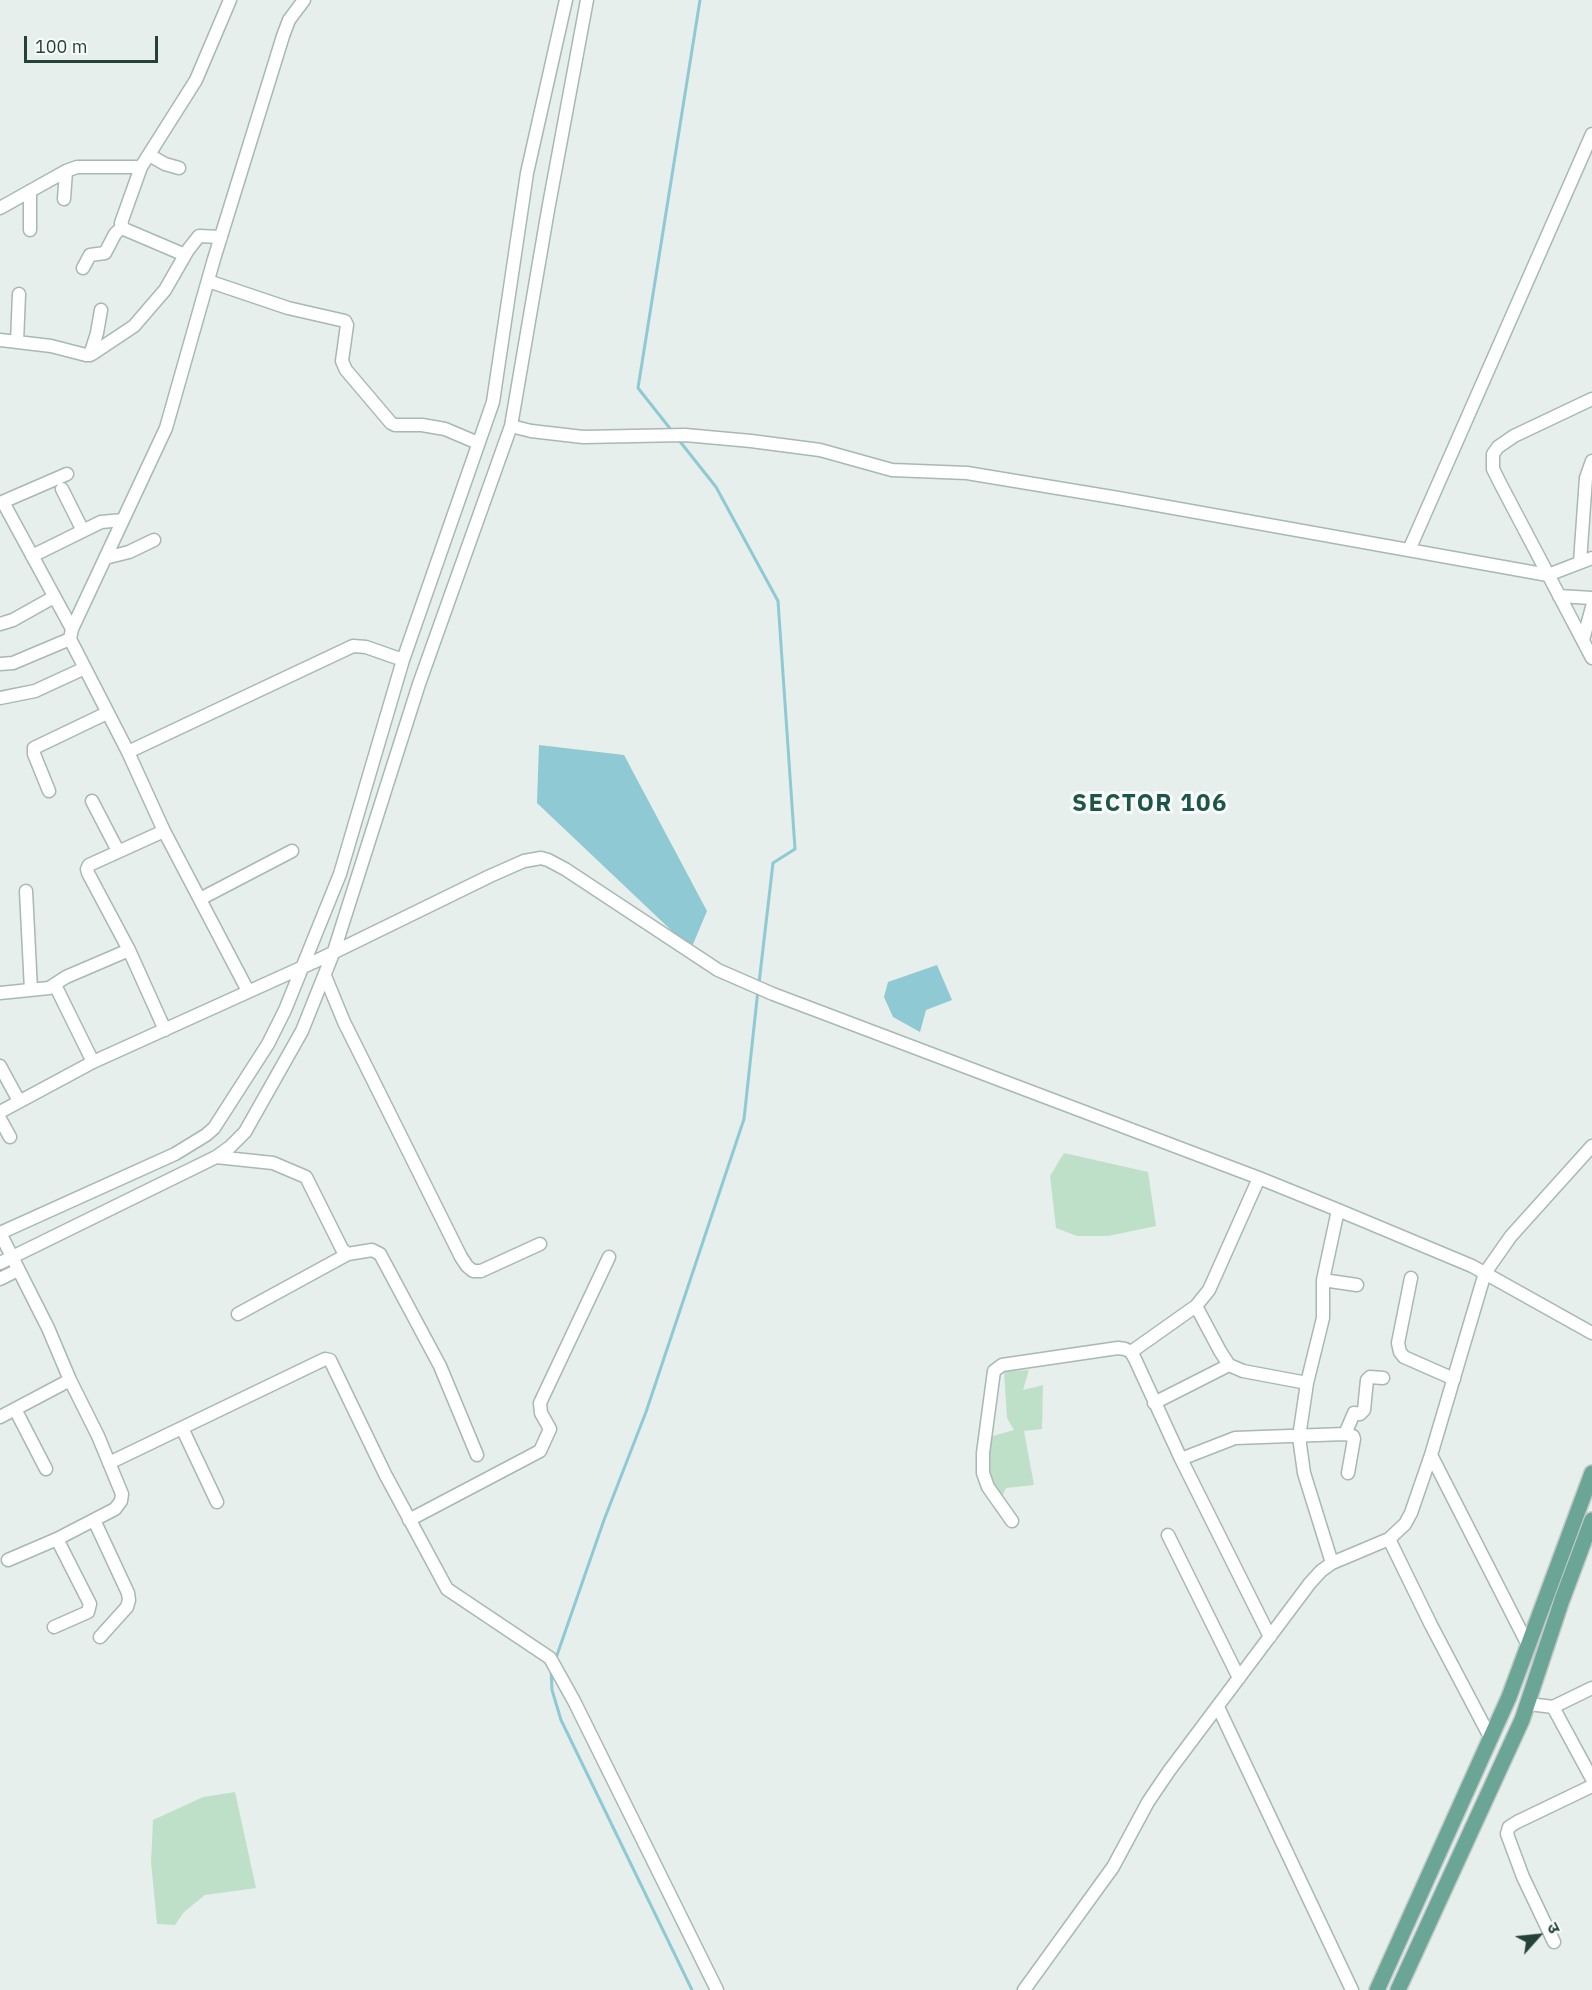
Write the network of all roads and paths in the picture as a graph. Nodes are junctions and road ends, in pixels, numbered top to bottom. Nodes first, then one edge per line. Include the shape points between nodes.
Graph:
1 (230, 0) edge
2 (304, 0) edge
3 (566, 0) edge
4 (587, 0) edge
5 (1592, 134) edge
6 (149, 155) junction
7 (141, 167) junction
8 (179, 168) dead end
9 (66, 171) junction
10 (30, 191) junction
11 (64, 200) dead end
12 (0, 208) edge
13 (122, 227) junction
14 (30, 230) dead end
15 (221, 237) junction
16 (185, 255) junction
17 (83, 268) dead end
18 (208, 281) junction
19 (19, 294) dead end
20 (101, 310) dead end
21 (0, 340) edge
22 (17, 342) junction
23 (90, 355) junction
24 (1592, 399) edge
25 (511, 426) junction
26 (478, 443) junction
27 (1592, 461) edge
28 (67, 474) dead end
29 (62, 489) dead end
30 (1, 503) edge
31 (123, 520) junction
32 (83, 531) junction
33 (154, 540) dead end
34 (1409, 550) junction
35 (32, 556) junction
36 (105, 558) junction
37 (1586, 560) edge
38 (1548, 575) junction
39 (1559, 596) junction
40 (54, 597) junction
41 (1592, 598) edge
42 (1592, 607) edge
43 (0, 624) edge
44 (71, 634) junction
45 (1583, 640) junction
46 (1592, 658) edge
47 (402, 660) junction
48 (0, 664) edge
49 (85, 668) junction
50 (0, 698) edge
51 (107, 713) junction
52 (128, 752) junction
53 (49, 791) dead end
54 (92, 801) dead end
55 (164, 831) junction
56 (118, 851) junction
57 (292, 851) dead end
58 (26, 891) dead end
59 (200, 899) junction
60 (129, 950) junction
61 (334, 951) junction
62 (303, 967) junction
63 (325, 976) junction
64 (55, 985) junction
65 (31, 990) junction
66 (248, 991) junction
67 (0, 993) edge
68 (165, 1030) junction
69 (93, 1062) junction
70 (0, 1066) edge
71 (19, 1101) junction
72 (0, 1112) edge
73 (0, 1119) edge
74 (10, 1137) dead end
75 (1592, 1146) edge
76 (216, 1157) junction
77 (1259, 1178) junction
78 (1338, 1210) junction
79 (0, 1233) edge
80 (540, 1244) dead end
81 (348, 1254) junction
82 (12, 1257) junction
83 (609, 1257) dead end
84 (0, 1263) edge
85 (18, 1270) junction
86 (1485, 1273) junction
87 (1411, 1278) dead end
88 (0, 1279) edge
89 (1323, 1280) junction
90 (1357, 1285) dead end
91 (1196, 1306) junction
92 (238, 1314) dead end
93 (1592, 1333) edge
94 (1131, 1352) junction
95 (1229, 1365) junction
96 (1383, 1378) dead end
97 (1454, 1379) junction
98 (70, 1380) junction
99 (1307, 1383) junction
100 (1154, 1403) junction
101 (15, 1409) junction
102 (0, 1417) edge
103 (182, 1428) junction
104 (1345, 1434) junction
105 (1299, 1437) junction
106 (477, 1455) dead end
107 (1431, 1455) junction
108 (1181, 1459) junction
109 (109, 1463) junction
110 (46, 1469) dead end
111 (1348, 1473) dead end
112 (1592, 1473) edge
113 (217, 1502) dead end
114 (94, 1520) junction
115 (410, 1520) junction
116 (1592, 1520) edge
117 (1012, 1521) dead end
118 (1168, 1535) dead end
119 (57, 1539) junction
120 (1389, 1539) junction
121 (8, 1560) dead end
122 (1332, 1563) junction
123 (54, 1627) dead end
124 (100, 1637) dead end
125 (1270, 1637) junction
126 (1528, 1645) junction
127 (1239, 1678) junction
128 (1592, 1688) edge
129 (1529, 1704) junction
130 (1218, 1707) junction
131 (1553, 1707) junction
132 (1490, 1737) junction
133 (1592, 1779) edge
134 (1592, 1786) edge
135 (1554, 1942) dead end
136 (717, 1990) edge
137 (1024, 1990) edge
138 (1352, 1990) edge
139 (1377, 1990) edge
140 (1398, 1990) edge

1 - 6 street via 196,80
2 - 15 street via 283,36
3 - 26 street via 527,174 497,386
4 - 25 street
5 - 34 street
6 - 7 street
6 - 8 street
7 - 9 street via 86,166
7 - 13 street
9 - 10 street
9 - 11 street
10 - 12 street
10 - 14 street
13 - 16 street
13 - 17 street via 105,253 90,255
15 - 16 street via 198,236
15 - 18 street
16 - 23 street via 165,290 134,326
18 - 26 street via 288,308 345,321 342,361 346,370 391,423 445,429
18 - 31 street via 166,428
19 - 22 street
20 - 23 street
21 - 22 street
22 - 23 street
24 - 38 street via 1514,436 1493,454 1493,469
25 - 34 street via 583,436 685,435 820,450 892,470 967,473
25 - 61 street via 419,684
26 - 47 street
27 - 37 street via 1586,478
28 - 30 street
29 - 32 street
30 - 35 street
31 - 32 street via 100,522
31 - 36 street
32 - 35 street
33 - 36 street
34 - 38 street
35 - 40 street
36 - 44 street
37 - 38 street
38 - 39 street
39 - 41 street
39 - 45 street
40 - 43 street
40 - 44 street
42 - 45 street
44 - 48 street via 13,663
44 - 49 street
45 - 46 street
47 - 52 street via 353,646
47 - 62 street via 340,874
49 - 50 street via 35,692
49 - 51 street
51 - 52 street
51 - 53 street via 34,748
52 - 55 street
54 - 56 street
55 - 56 street
55 - 59 street
56 - 60 street via 87,868
57 - 59 street
58 - 65 street
59 - 66 street
60 - 64 street
60 - 68 street
61 - 62 street
61 - 63 street
61 - 77 street via 490,876 541,858 565,869 707,964 773,994
62 - 66 street
62 - 79 street via 268,1044 214,1128 176,1154
63 - 76 street via 293,1049 245,1132
63 - 80 street via 344,1022 467,1266 473,1271 481,1270
64 - 65 street
64 - 69 street
65 - 67 street
66 - 68 street
68 - 69 street
69 - 71 street
70 - 71 street
71 - 72 street
73 - 74 street
75 - 86 street via 1511,1236
76 - 81 street via 273,1163 306,1177
76 - 82 street
77 - 78 street
77 - 91 street via 1209,1290
78 - 86 street
78 - 89 street
79 - 82 street
81 - 92 street
81 - 106 street via 372,1250 380,1254 440,1366
82 - 84 street
82 - 85 street
83 - 115 street via 540,1403 550,1429 540,1451
85 - 88 street
85 - 98 street
86 - 93 street
86 - 97 street
87 - 97 street via 1398,1343 1400,1352
89 - 90 street
89 - 99 street via 1323,1318
91 - 94 street
91 - 95 street
94 - 100 street
94 - 117 street via 1118,1348 1002,1365 994,1371 983,1473
95 - 99 street
95 - 100 street
96 - 104 street via 1367,1380 1364,1410 1354,1413
97 - 107 street
98 - 101 street
98 - 109 street
99 - 105 street
100 - 108 street
101 - 102 street
101 - 110 street
103 - 109 street
103 - 113 street
103 - 115 street via 328,1358
104 - 105 street
104 - 111 street via 1354,1439
105 - 108 street via 1235,1438
105 - 122 street via 1304,1473
107 - 120 street via 1411,1513
107 - 126 street
108 - 125 street
109 - 114 street via 122,1494 121,1501 115,1509
112 - 126 main road
114 - 119 street
114 - 124 street via 129,1600
115 - 136 street via 447,1589 550,1658
116 - 129 main road
118 - 127 street
119 - 121 street
119 - 123 street via 90,1604 88,1612
120 - 122 street
120 - 132 street
122 - 125 street via 1310,1583
125 - 127 street
126 - 132 main road
127 - 130 street
128 - 131 street
129 - 131 street
129 - 140 main road
130 - 137 street via 1153,1794 1113,1867
130 - 138 street
131 - 133 street
132 - 139 main road
134 - 135 street via 1517,1822 1507,1833

